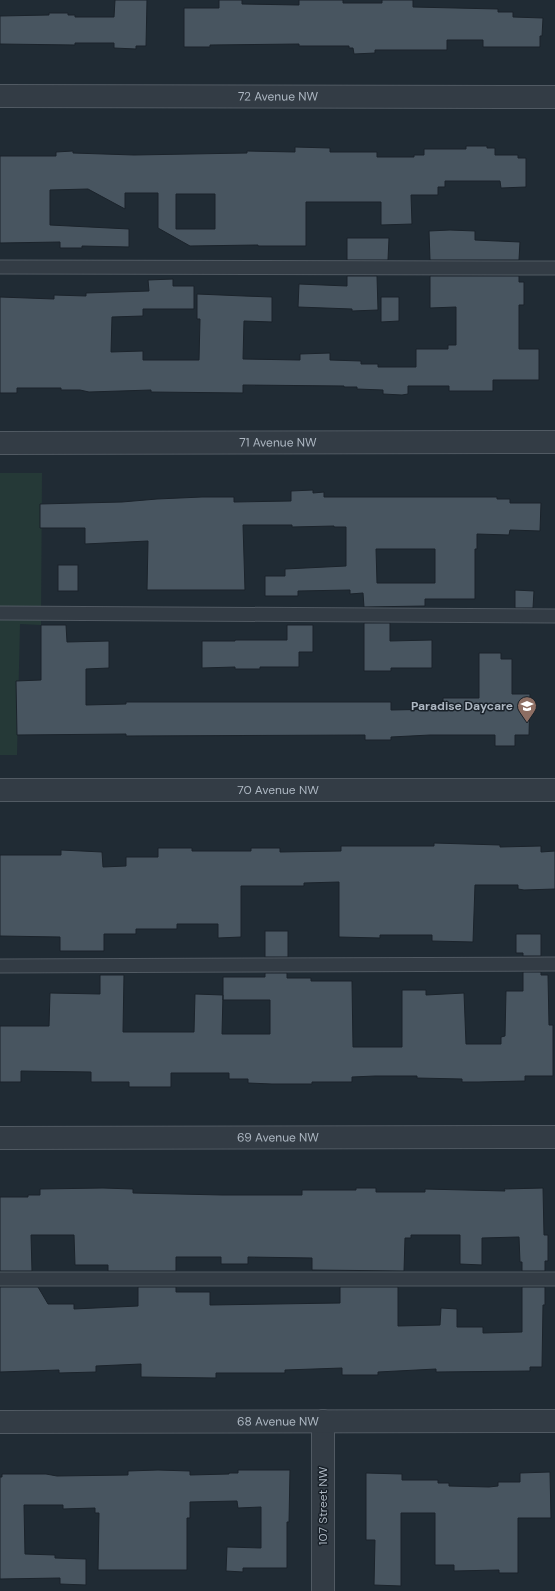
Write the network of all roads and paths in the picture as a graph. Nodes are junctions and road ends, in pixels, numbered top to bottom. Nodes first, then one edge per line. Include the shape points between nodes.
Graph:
1 (0, 96) edge
2 (555, 97) edge
3 (0, 267) edge
4 (555, 268) edge
5 (0, 442) edge
6 (555, 442) edge
7 (0, 613) edge
8 (555, 616) edge
9 (0, 790) edge
10 (555, 790) edge
11 (555, 964) edge
12 (0, 966) edge
13 (555, 1137) edge
14 (0, 1138) edge
15 (0, 1279) edge
16 (555, 1279) edge
17 (555, 1421) edge
18 (0, 1422) edge
19 (322, 1422) junction
20 (323, 1591) edge

1 - 2 street, 72 Avenue NW
3 - 4 lane
5 - 6 street, 71 Avenue NW
7 - 8 lane
9 - 10 street, 70 Avenue NW
11 - 12 lane
13 - 14 street, 69 Avenue NW
15 - 16 lane
17 - 19 street, 68 Avenue NW
18 - 19 street, 68 Avenue NW
19 - 20 street, 107 Street NW

